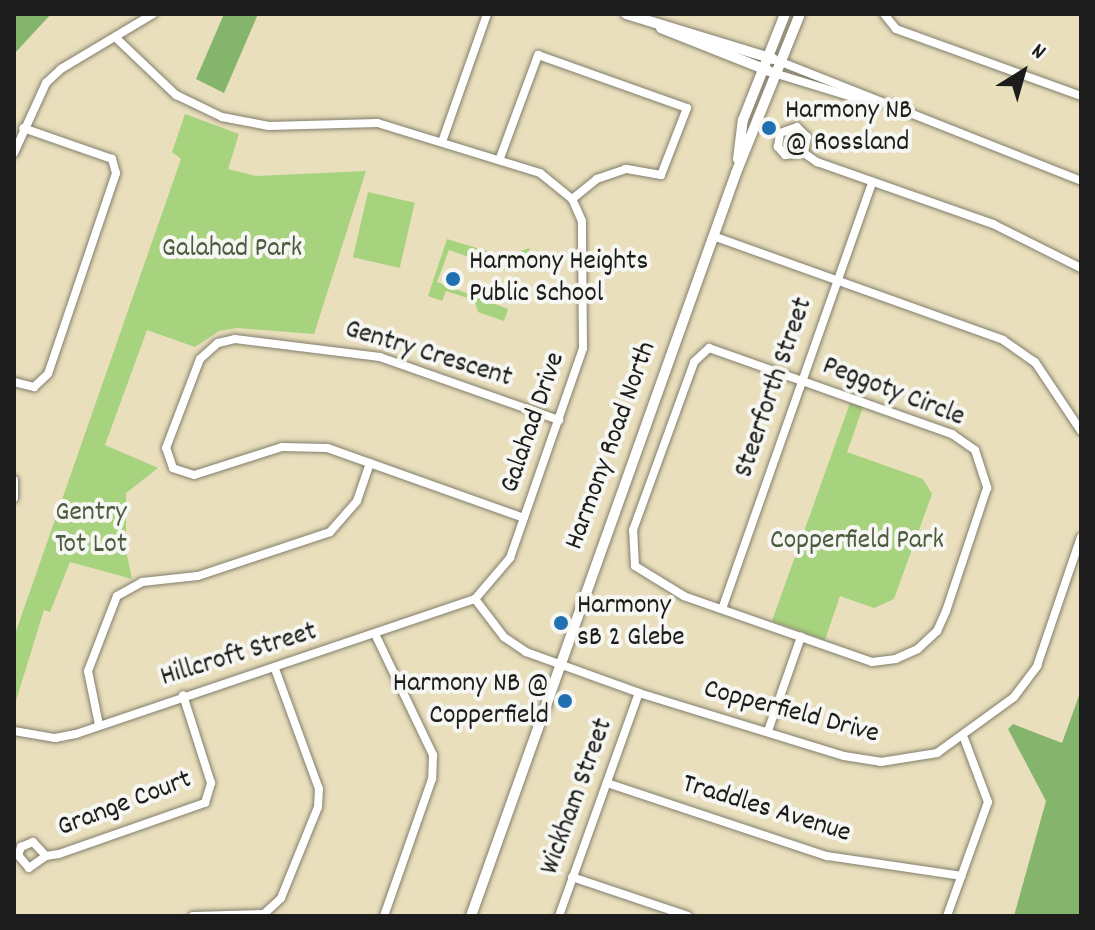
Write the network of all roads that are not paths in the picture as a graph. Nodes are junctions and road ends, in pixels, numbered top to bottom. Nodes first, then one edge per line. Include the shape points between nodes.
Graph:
1 (153, 14) edge
2 (487, 14) edge
3 (626, 14) edge
4 (785, 14) edge
5 (800, 14) edge
6 (884, 14) edge
7 (641, 19) junction
8 (115, 37) junction
9 (768, 57) junction
10 (781, 62) junction
11 (763, 69) junction
12 (777, 74) junction
13 (1081, 96) edge
14 (884, 106) junction
15 (23, 128) junction
16 (442, 142) junction
17 (14, 153) edge
18 (804, 153) dead end
19 (500, 158) junction
20 (736, 173) junction
21 (1081, 181) edge
22 (872, 182) junction
23 (572, 199) junction
24 (713, 236) junction
25 (1081, 268) edge
26 (835, 278) junction
27 (14, 382) edge
28 (801, 382) junction
29 (559, 420) junction
30 (1080, 426) edge
31 (370, 463) junction
32 (14, 480) edge
33 (14, 498) edge
34 (524, 518) junction
35 (1081, 537) edge
36 (475, 599) junction
37 (722, 609) junction
38 (376, 636) junction
39 (801, 637) junction
40 (560, 664) junction
41 (275, 669) junction
42 (639, 693) junction
43 (183, 695) junction
44 (99, 725) junction
45 (14, 731) edge
46 (768, 731) junction
47 (964, 738) junction
48 (607, 783) junction
49 (46, 856) dead end
50 (962, 876) junction
51 (572, 877) junction
52 (193, 916) edge
53 (384, 916) edge
54 (471, 916) edge
55 (559, 916) edge
56 (688, 916) edge
57 (947, 916) edge

1 - 8 street
2 - 16 street
3 - 7 main road
4 - 9 main road, Harmony Road North
5 - 10 main road, Harmony Road North
6 - 13 street via 896,29
7 - 9 main road
7 - 11 main road
8 - 15 street via 46,83
8 - 16 street via 176,95 222,117 269,126 368,122
9 - 10 main road
9 - 11 main road, Harmony Road North
10 - 12 main road, Harmony Road North
10 - 14 street
11 - 12 main road
11 - 20 main road, Harmony Road North via 743,120
12 - 14 street
12 - 20 main road, Harmony Road North
14 - 21 street
15 - 17 street
15 - 27 street via 112,159 116,173 48,374 34,387
16 - 19 street
18 - 22 street
19 - 23 street via 540,173
19 - 23 street via 538,55 687,108 661,175 626,169 597,179
20 - 24 main road, Harmony Road North
22 - 25 street via 993,224
22 - 26 street, Steerforth Street
23 - 29 street, Galahad Drive via 586,249 583,348
24 - 26 street
24 - 40 main road, Harmony Road North
26 - 28 street, Steerforth Street
26 - 30 street via 1003,340 1035,362
28 - 37 street, Steerforth Street
28 - 37 street, Peggoty Circle via 709,348 700,352 633,530 635,566 684,596
28 - 39 street, Peggoty Circle via 952,434 975,450 987,488 946,611 937,631 918,649 872,662
29 - 31 street, Gentry Crescent via 380,357 235,339 218,343 200,359 166,456 186,475 294,445 327,448
29 - 34 street, Galahad Drive
31 - 34 street, Gentry Crescent
31 - 44 street via 357,501 330,532 198,576 142,582 117,596 88,671
32 - 33 street
34 - 36 street, Galahad Drive via 510,558
35 - 47 street, Copperfield Drive via 1037,666 1014,697
36 - 38 street, Hillcroft Street
36 - 40 street, Copperfield Drive via 514,645
37 - 39 street, Peggoty Circle
38 - 41 street, Hillcroft Street
38 - 53 street via 433,755 432,779
39 - 46 street
40 - 42 street, Copperfield Drive
40 - 54 main road, Harmony Road North
41 - 43 street, Hillcroft Street
41 - 52 street via 319,789 318,807 281,898 264,914
42 - 46 street, Copperfield Drive
42 - 48 street, Wickham Street
43 - 44 street, Hillcroft Street
43 - 49 street, Grange Court via 211,783 205,803
44 - 45 street, Hillcroft Street via 55,738
46 - 47 street, Copperfield Drive via 844,756 881,762 937,753
47 - 50 street via 988,802
48 - 50 street, Traddles Avenue via 827,856
48 - 51 street, Wickham Street
50 - 57 street
51 - 55 street, Wickham Street
51 - 56 street

